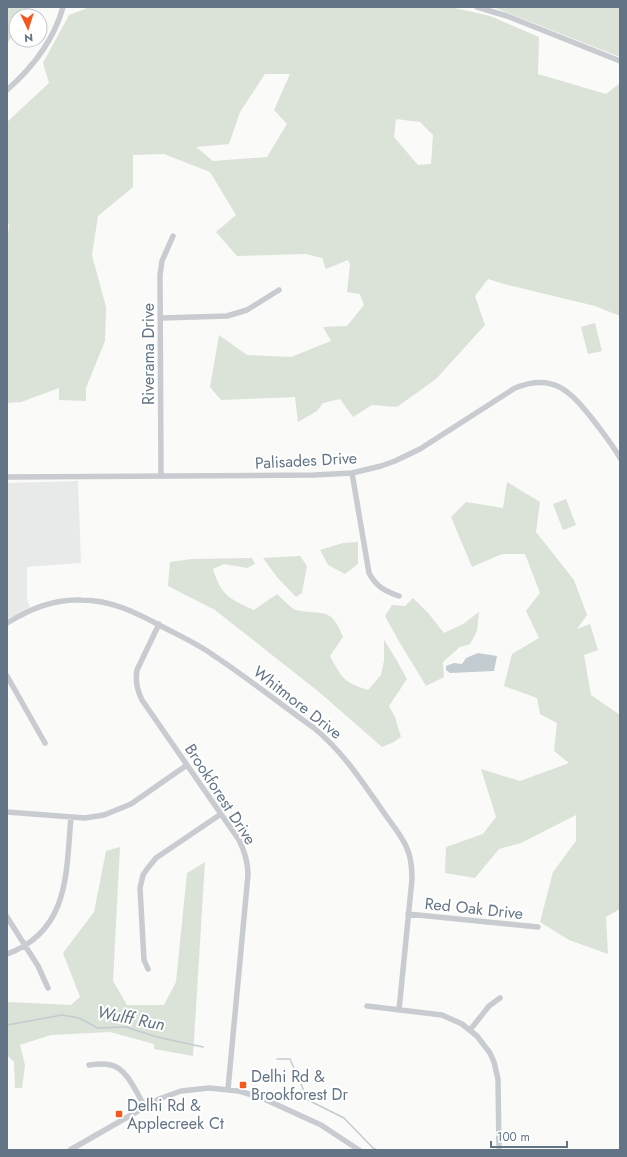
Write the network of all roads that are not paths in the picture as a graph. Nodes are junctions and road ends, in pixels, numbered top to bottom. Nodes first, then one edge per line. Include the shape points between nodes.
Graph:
1 (63, 7) edge
2 (476, 7) edge
3 (620, 61) edge
4 (7, 90) edge
5 (173, 236) dead end
6 (279, 290) dead end
7 (161, 318) junction
8 (620, 458) edge
9 (352, 472) junction
10 (161, 476) junction
11 (7, 477) edge
12 (399, 596) dead end
13 (7, 622) edge
14 (159, 624) junction
15 (7, 676) edge
16 (45, 743) dead end
17 (187, 765) junction
18 (7, 812) edge
19 (221, 814) junction
20 (71, 817) junction
21 (408, 914) junction
22 (7, 917) edge
23 (538, 927) dead end
24 (25, 945) junction
25 (7, 954) edge
26 (148, 969) dead end
27 (48, 988) dead end
28 (500, 998) dead end
29 (367, 1006) dead end
30 (399, 1010) junction
31 (470, 1030) junction
32 (89, 1065) dead end
33 (228, 1089) junction
34 (145, 1107) junction
35 (70, 1150) edge
36 (359, 1150) edge
37 (499, 1150) edge

1 - 4 street via 43,49 26,72
2 - 3 street via 507,16
5 - 7 street, Riverama Drive via 161,268
6 - 7 street via 247,310 227,316
7 - 10 street, Riverama Drive
8 - 9 street, Palisades Drive via 572,395 554,384 536,382 515,388 407,455 381,466
9 - 10 street, Palisades Drive via 331,475
9 - 12 street via 369,573 382,589
10 - 11 street, Palisades Drive
13 - 14 street, Whitmore Drive via 41,606 67,600 81,600 101,601 120,606
14 - 17 street, Brookforest Drive via 139,663 136,684 142,700
14 - 21 street, Whitmore Drive via 213,655 314,728 338,750 406,846 412,865
15 - 16 street
17 - 19 street, Brookforest Drive
17 - 20 street via 126,806 104,816
18 - 20 street
19 - 26 street via 156,858 143,875 140,893 144,960
19 - 33 street, Brookforest Drive via 243,848 248,876
20 - 24 street via 66,879 61,900 50,920
21 - 23 street, Red Oak Drive
21 - 30 street, Whitmore Drive
22 - 24 street
24 - 25 street
24 - 27 street
28 - 31 street via 489,1006
29 - 30 street
30 - 31 street via 442,1015
31 - 37 street via 490,1053 497,1071
32 - 34 street via 110,1064 120,1069
33 - 34 street via 181,1091
33 - 36 street via 262,1098 321,1125
34 - 35 street

